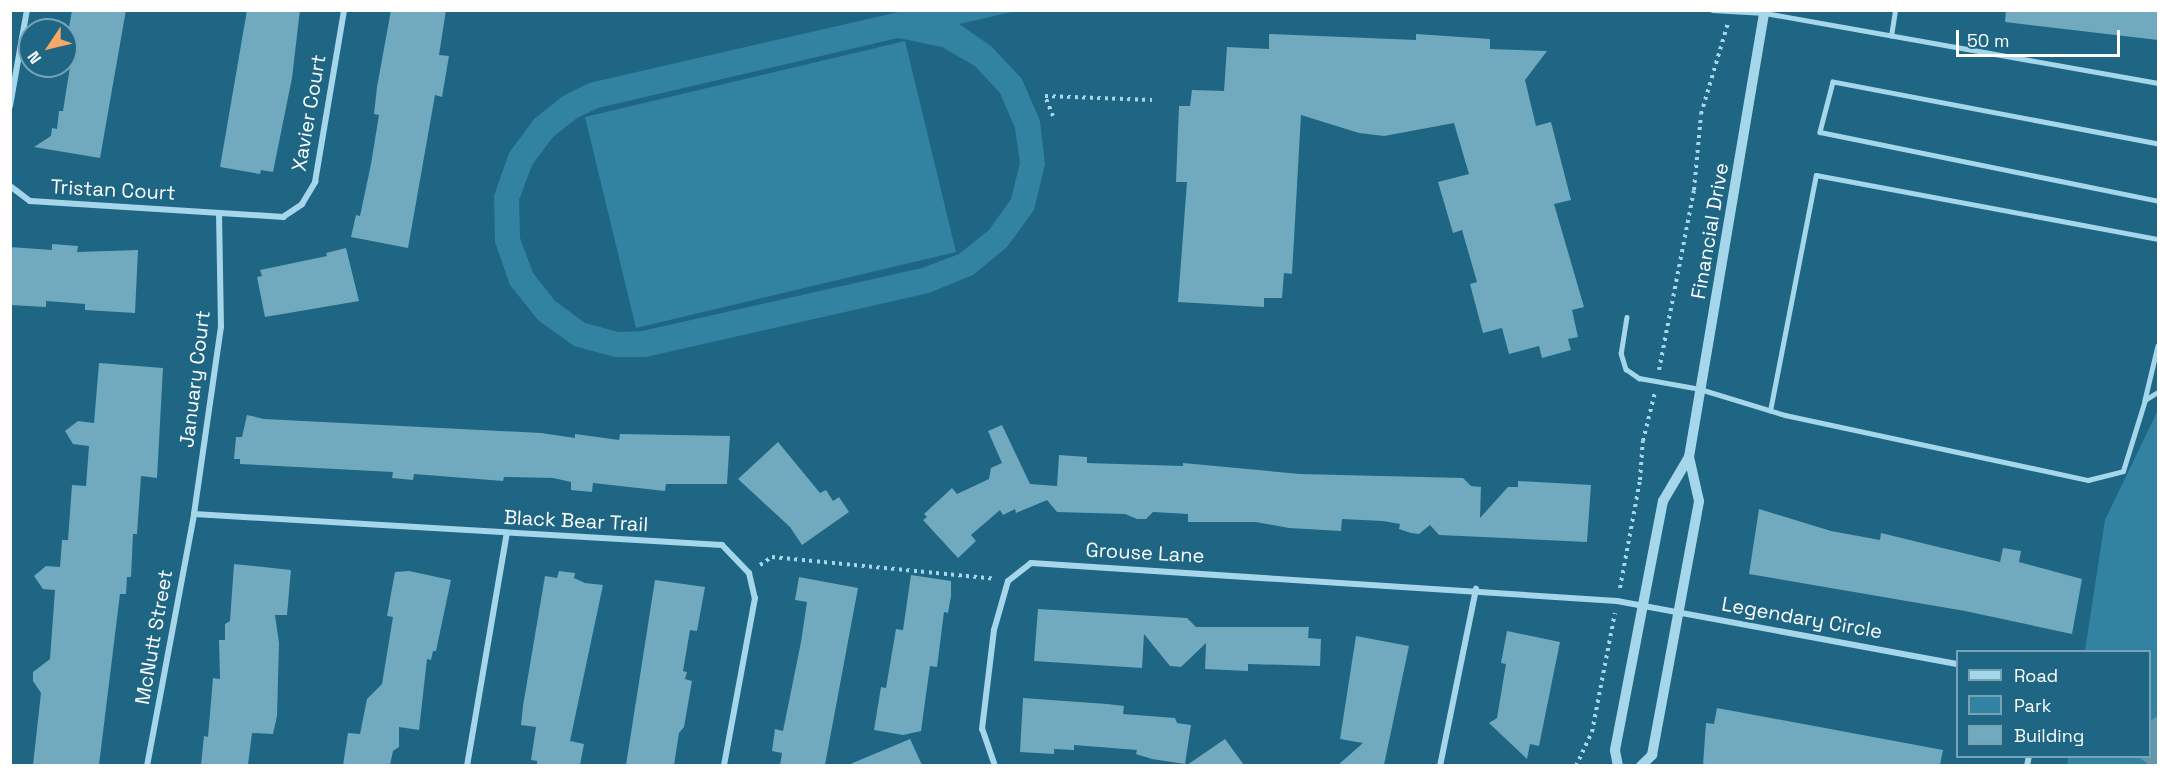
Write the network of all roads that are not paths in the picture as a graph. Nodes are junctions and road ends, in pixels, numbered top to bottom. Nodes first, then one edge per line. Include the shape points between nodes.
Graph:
1 (27, 10) edge
2 (344, 10) edge
3 (1712, 10) edge
4 (1895, 10) edge
5 (1730, 11) edge
6 (1765, 12) edge
7 (1891, 36) junction
8 (2158, 83) edge
9 (10, 106) edge
10 (2158, 144) edge
11 (10, 186) edge
12 (2158, 201) edge
13 (219, 213) junction
14 (2158, 239) edge
15 (1627, 316) dead end
16 (2158, 346) edge
17 (1700, 389) junction
18 (2158, 392) edge
19 (2145, 400) junction
20 (1770, 411) junction
21 (1689, 457) junction
22 (194, 514) junction
23 (507, 533) junction
24 (1476, 589) junction
25 (1640, 606) junction
26 (1676, 612) junction
27 (1956, 664) edge
28 (147, 765) edge
29 (466, 765) edge
30 (724, 765) edge
31 (995, 765) edge
32 (1440, 765) edge
33 (1618, 765) edge
34 (1641, 765) edge

1 - 9 street
2 - 13 street, Xavier Court via 315,182 302,204 283,217
3 - 5 lane
4 - 7 lane
5 - 6 lane
6 - 7 lane
6 - 17 street, Financial Drive
7 - 8 lane
10 - 12 lane via 1833,82 1820,132
11 - 13 street, Tristan Court via 30,201
13 - 22 street, January Court via 221,327
14 - 20 lane via 1816,175
15 - 17 lane via 1621,352 1626,369 1639,378
16 - 19 lane
17 - 20 lane
17 - 21 street, Financial Drive
18 - 19 lane
19 - 20 lane via 2123,471 2088,480
21 - 25 street, Financial Drive via 1663,501
21 - 26 street, Financial Drive via 1699,501
22 - 23 street, Black Bear Trail
22 - 28 street, McNutt Street
23 - 29 street
23 - 30 street, Black Bear Trail via 723,545 748,573 755,598
24 - 25 street, Grouse Lane
24 - 31 street, Grouse Lane via 1031,563 1008,581 994,630 982,729
24 - 32 street
25 - 26 street, Legendary Circle
25 - 33 street, Financial Drive via 1615,750
26 - 27 street, Legendary Circle
26 - 34 street, Financial Drive via 1652,755

